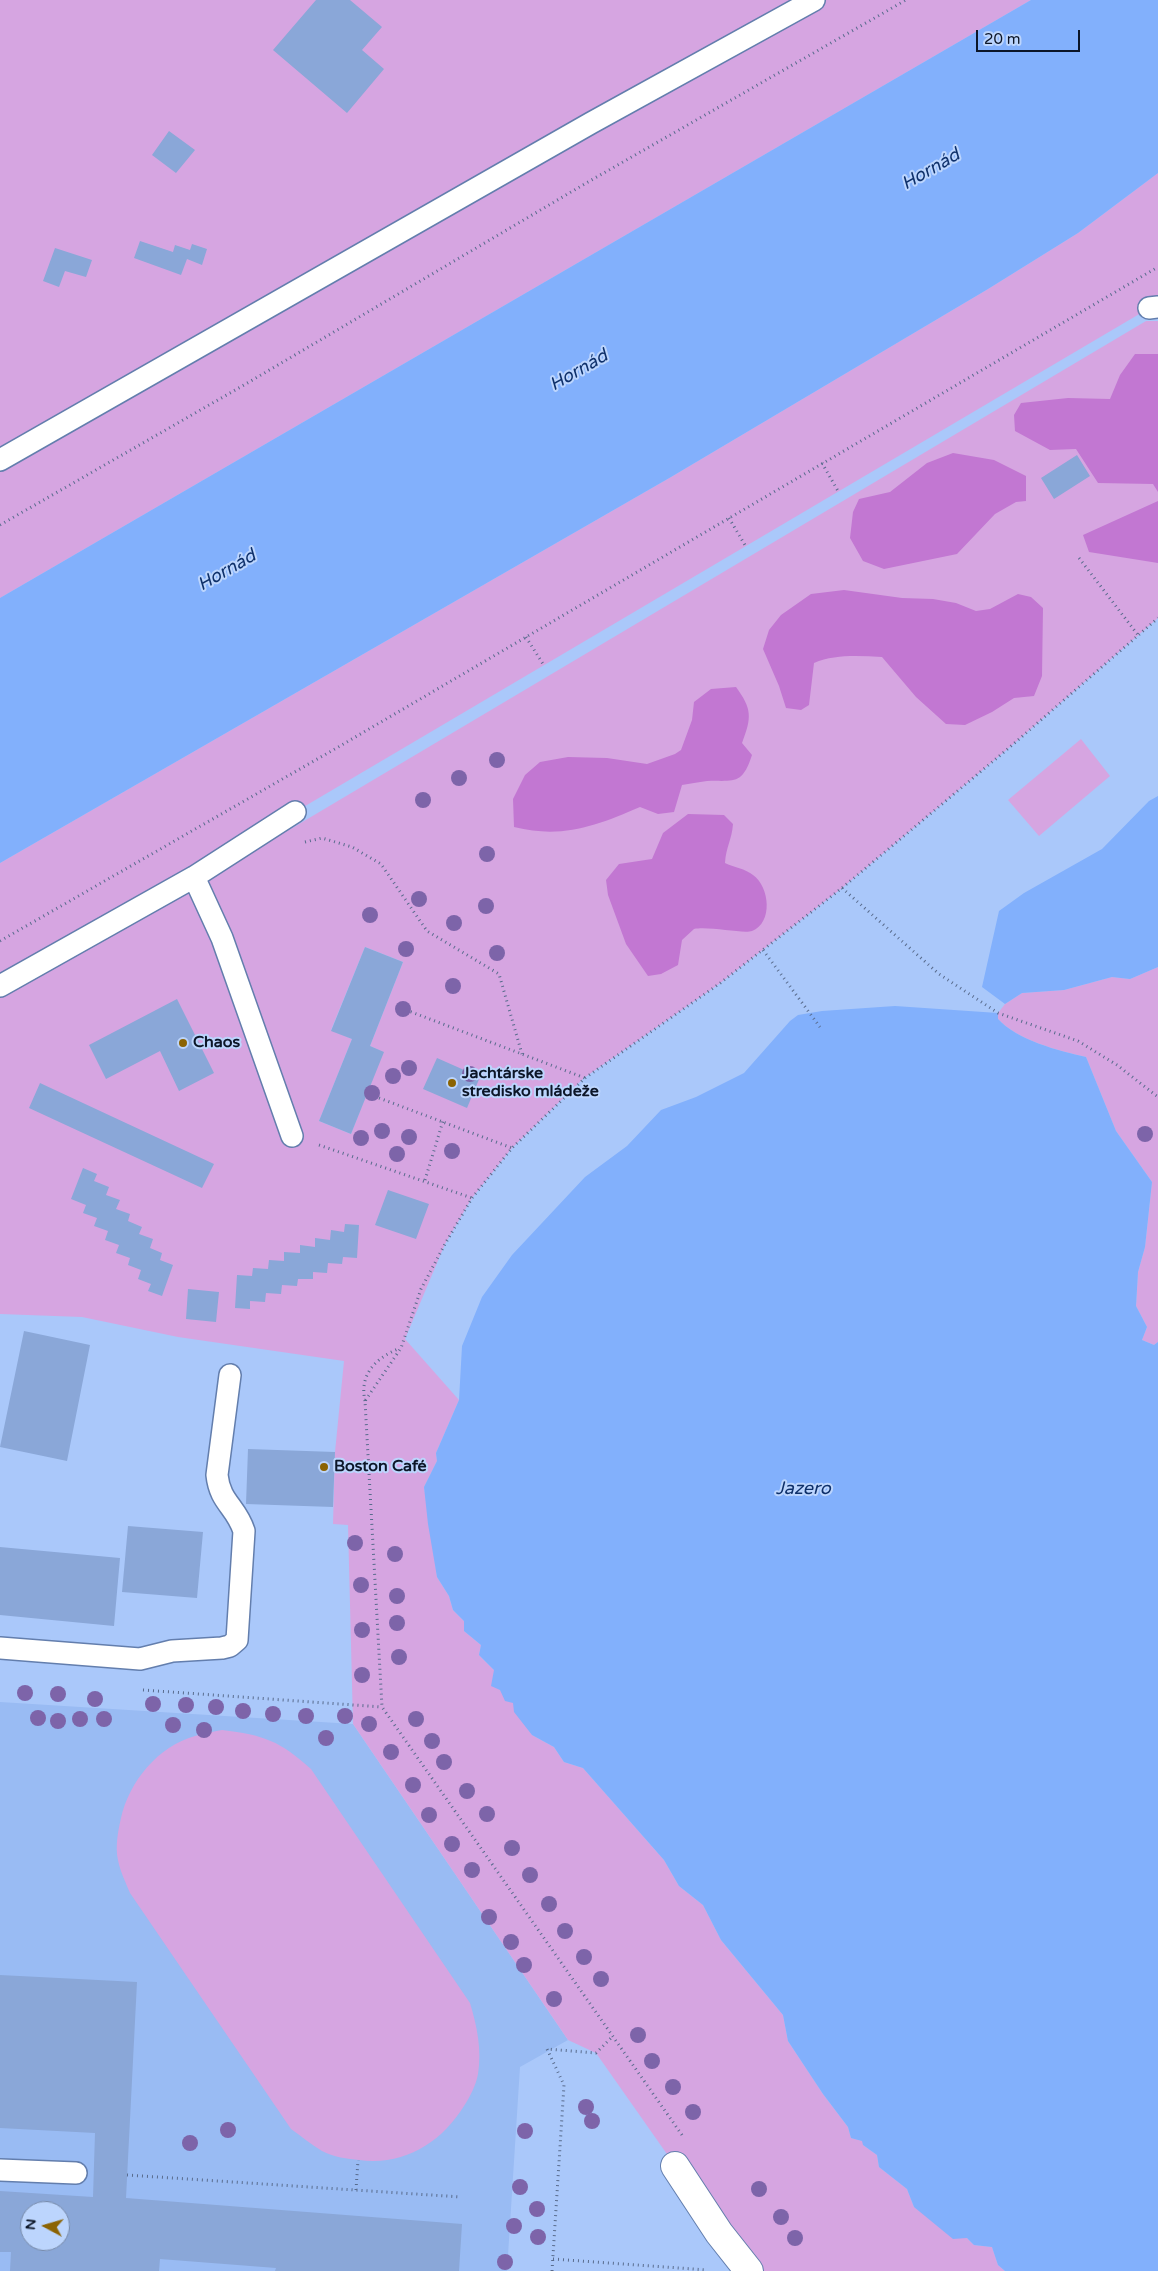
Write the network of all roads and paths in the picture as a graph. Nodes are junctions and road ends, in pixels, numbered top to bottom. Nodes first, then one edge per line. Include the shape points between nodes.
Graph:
1 (814, 0) edge
2 (906, 0) edge
3 (1158, 267) edge
4 (0, 460) edge
5 (822, 464) junction
6 (838, 491) dead end
7 (729, 518) junction
8 (0, 525) edge
9 (745, 545) dead end
10 (1079, 558) dead end
11 (1158, 618) edge
12 (1138, 635) junction
13 (526, 637) junction
14 (543, 664) dead end
15 (295, 812) dead end
16 (295, 843) dead end
17 (194, 877) junction
18 (842, 888) junction
19 (0, 941) edge
20 (763, 950) junction
21 (0, 986) edge
22 (406, 1010) dead end
23 (820, 1027) dead end
24 (522, 1054) junction
25 (584, 1078) junction
26 (1158, 1097) edge
27 (379, 1098) dead end
28 (443, 1121) junction
29 (292, 1136) joint
30 (512, 1148) junction
31 (425, 1180) junction
32 (472, 1198) junction
33 (401, 1348) junction
34 (230, 1375) dead end
35 (365, 1401) junction
36 (0, 1648) edge
37 (137, 1689) dead end
38 (382, 1707) junction
39 (358, 2160) dead end
40 (675, 2166) dead end
41 (0, 2170) edge
42 (76, 2173) dead end
43 (126, 2175) dead end
44 (356, 2190) junction
45 (461, 2197) dead end
46 (553, 2258) junction
47 (642, 2264) junction
48 (552, 2271) edge
49 (642, 2271) edge
50 (715, 2271) edge
51 (749, 2271) edge

1 - 4 lane via 591,123
2 - 8 path
3 - 5 path
5 - 6 path
5 - 7 path
7 - 9 path
7 - 13 path
10 - 12 path
11 - 12 path
12 - 18 path
13 - 14 path
13 - 19 path
15 - 17 lane
16 - 24 path via 322,838 352,847 381,864 427,931 499,974
17 - 21 lane
17 - 29 lane via 222,938
18 - 20 path
18 - 26 path via 939,974 998,1013 1078,1041 1117,1065
20 - 23 path
20 - 25 path
22 - 24 path
24 - 25 path
25 - 30 path
27 - 28 path
28 - 30 path
28 - 31 path
29 - 31 path
30 - 32 path
31 - 32 path
32 - 33 path via 422,1289
33 - 35 path
33 - 35 path via 387,1354 370,1370 362,1388
34 - 36 lane via 217,1475 218,1489 240,1518 244,1531 237,1640 222,1648 172,1651 140,1659
35 - 38 path
37 - 38 path
38 - 46 path via 612,2037 596,2053 547,2049 564,2085
39 - 44 path
40 - 51 street
41 - 42 lane
43 - 44 path
44 - 45 path
46 - 47 path
46 - 48 path
47 - 49 path
47 - 50 path

